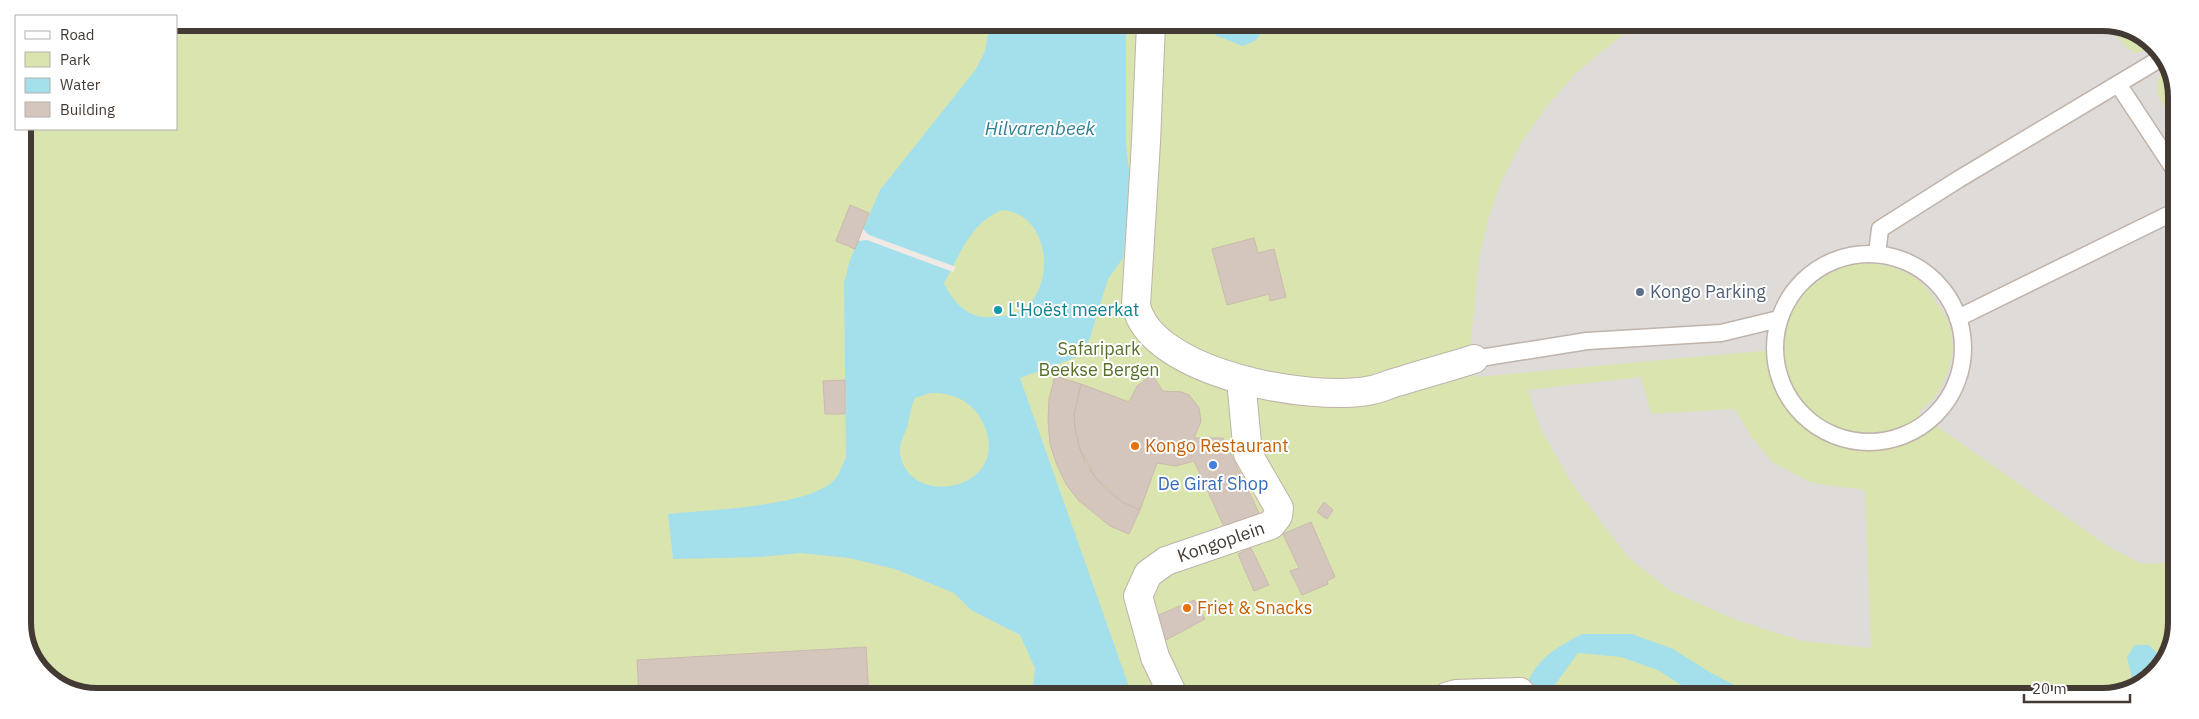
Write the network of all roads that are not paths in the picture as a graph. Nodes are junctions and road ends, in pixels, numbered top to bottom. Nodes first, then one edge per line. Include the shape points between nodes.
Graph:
1 (1151, 31) edge
2 (2157, 61) edge
3 (2118, 84) junction
4 (2168, 160) edge
5 (2168, 215) edge
6 (1877, 254) junction
7 (1958, 318) junction
8 (1779, 319) junction
9 (1474, 359) joint
10 (1242, 380) junction
11 (1170, 688) edge

1 - 10 street via 1136,305 1139,318 1176,354
2 - 3 lane
3 - 4 lane
3 - 6 lane via 1958,179 1880,230
5 - 7 lane
6 - 7 lane via 1906,262 1929,275 1943,290
6 - 8 lane via 1852,255 1831,261 1812,272 1785,304
7 - 8 lane via 1963,348 1962,368 1955,388 1943,406 1928,422 1910,433 1868,443 1827,433 1794,406 1782,388 1776,367 1774,346
8 - 9 lane via 1721,332 1587,341
9 - 10 street via 1372,390 1344,393 1302,391
10 - 11 street, Kongoplein via 1248,454 1279,508 1278,516 1271,525 1166,561 1148,574 1138,596 1155,657

